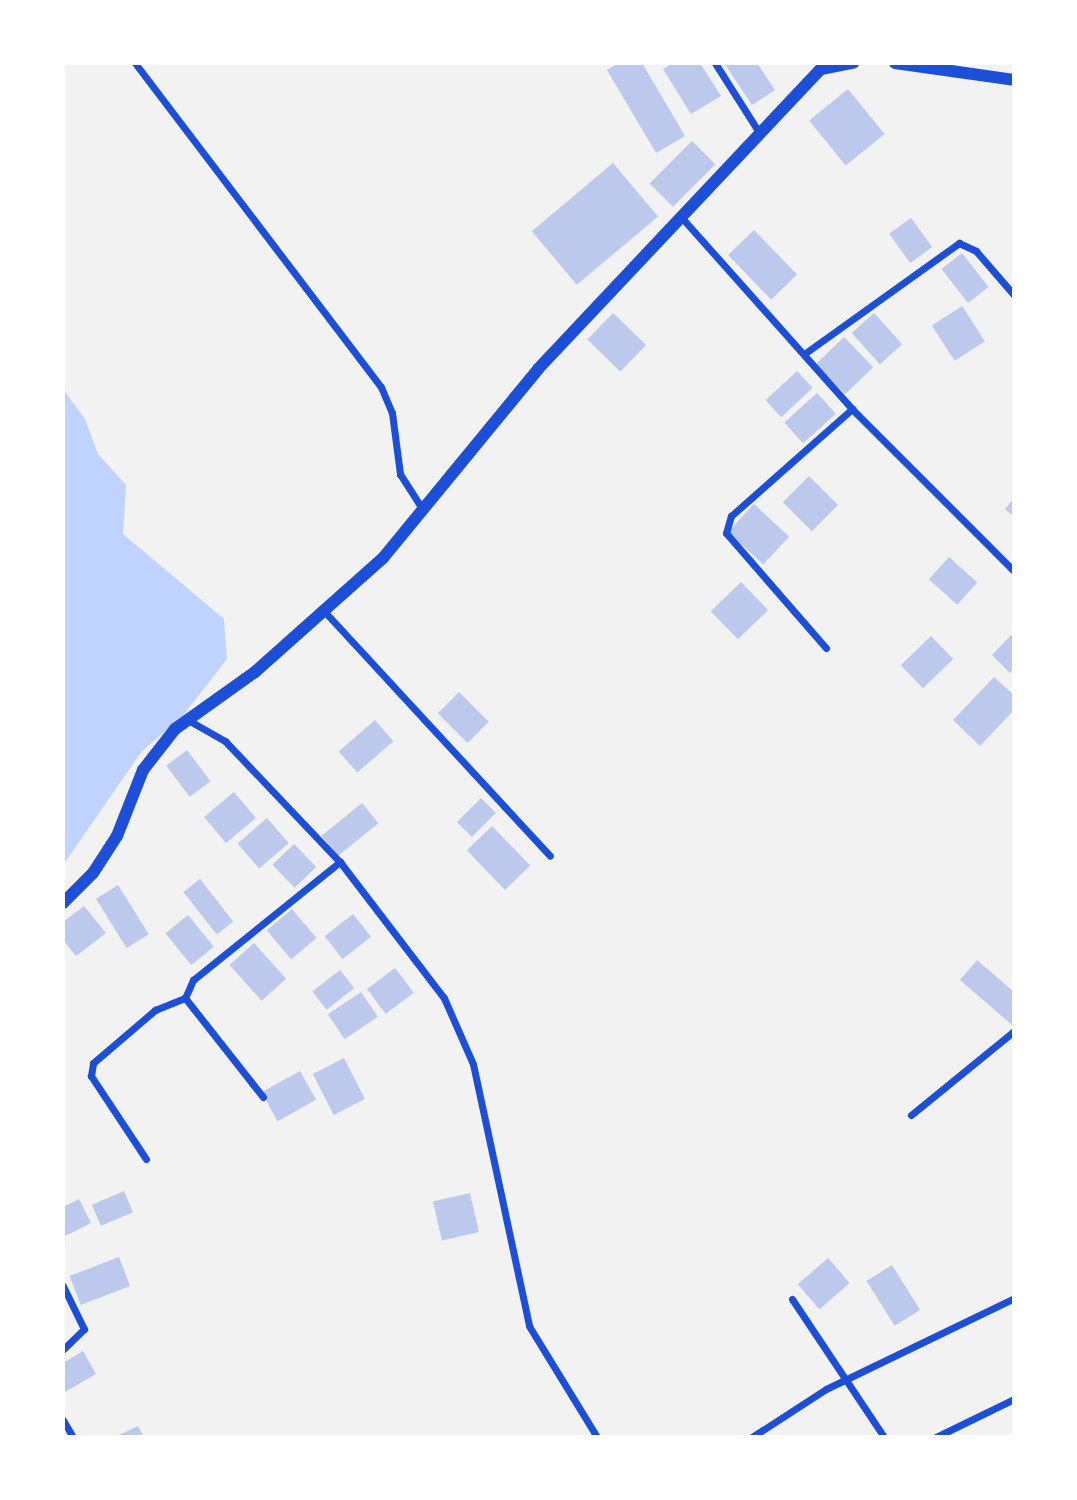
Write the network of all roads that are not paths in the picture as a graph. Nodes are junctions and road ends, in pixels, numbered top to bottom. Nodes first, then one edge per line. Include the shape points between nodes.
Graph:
1 (135, 63) edge
2 (716, 63) edge
3 (853, 63) edge
4 (895, 63) edge
5 (1014, 80) edge
6 (760, 134) junction
7 (682, 218) junction
8 (1014, 295) edge
9 (804, 354) junction
10 (852, 408) junction
11 (423, 510) junction
12 (1014, 571) edge
13 (324, 611) junction
14 (826, 648) dead end
15 (188, 720) junction
16 (550, 856) dead end
17 (340, 862) junction
18 (63, 903) edge
19 (185, 999) junction
20 (1014, 1031) edge
21 (262, 1097) dead end
22 (911, 1115) dead end
23 (146, 1159) dead end
24 (63, 1286) edge
25 (1014, 1298) edge
26 (792, 1299) dead end
27 (63, 1349) edge
28 (846, 1379) junction
29 (1014, 1399) edge
30 (63, 1420) edge
31 (73, 1437) edge
32 (597, 1437) edge
33 (752, 1437) edge
34 (884, 1437) edge
35 (936, 1437) edge

1 - 11 street via 381,387 392,413 400,474
2 - 6 street
3 - 6 street via 821,69
4 - 5 street
6 - 7 street
7 - 9 street
7 - 11 street via 537,369
8 - 9 street via 976,251 959,243
9 - 10 street
10 - 12 street
10 - 14 street via 732,516 726,533
11 - 13 street via 383,558
13 - 15 street
13 - 16 street
15 - 17 street via 225,741
15 - 18 street via 143,770 117,836 93,873
17 - 19 street via 192,980
17 - 32 street via 444,998 473,1064 529,1326
19 - 21 street
19 - 23 street via 155,1010 93,1063 91,1076
20 - 22 street
24 - 27 street via 84,1329
25 - 28 street
26 - 28 street
28 - 33 street
28 - 34 street
29 - 35 street
30 - 31 street

